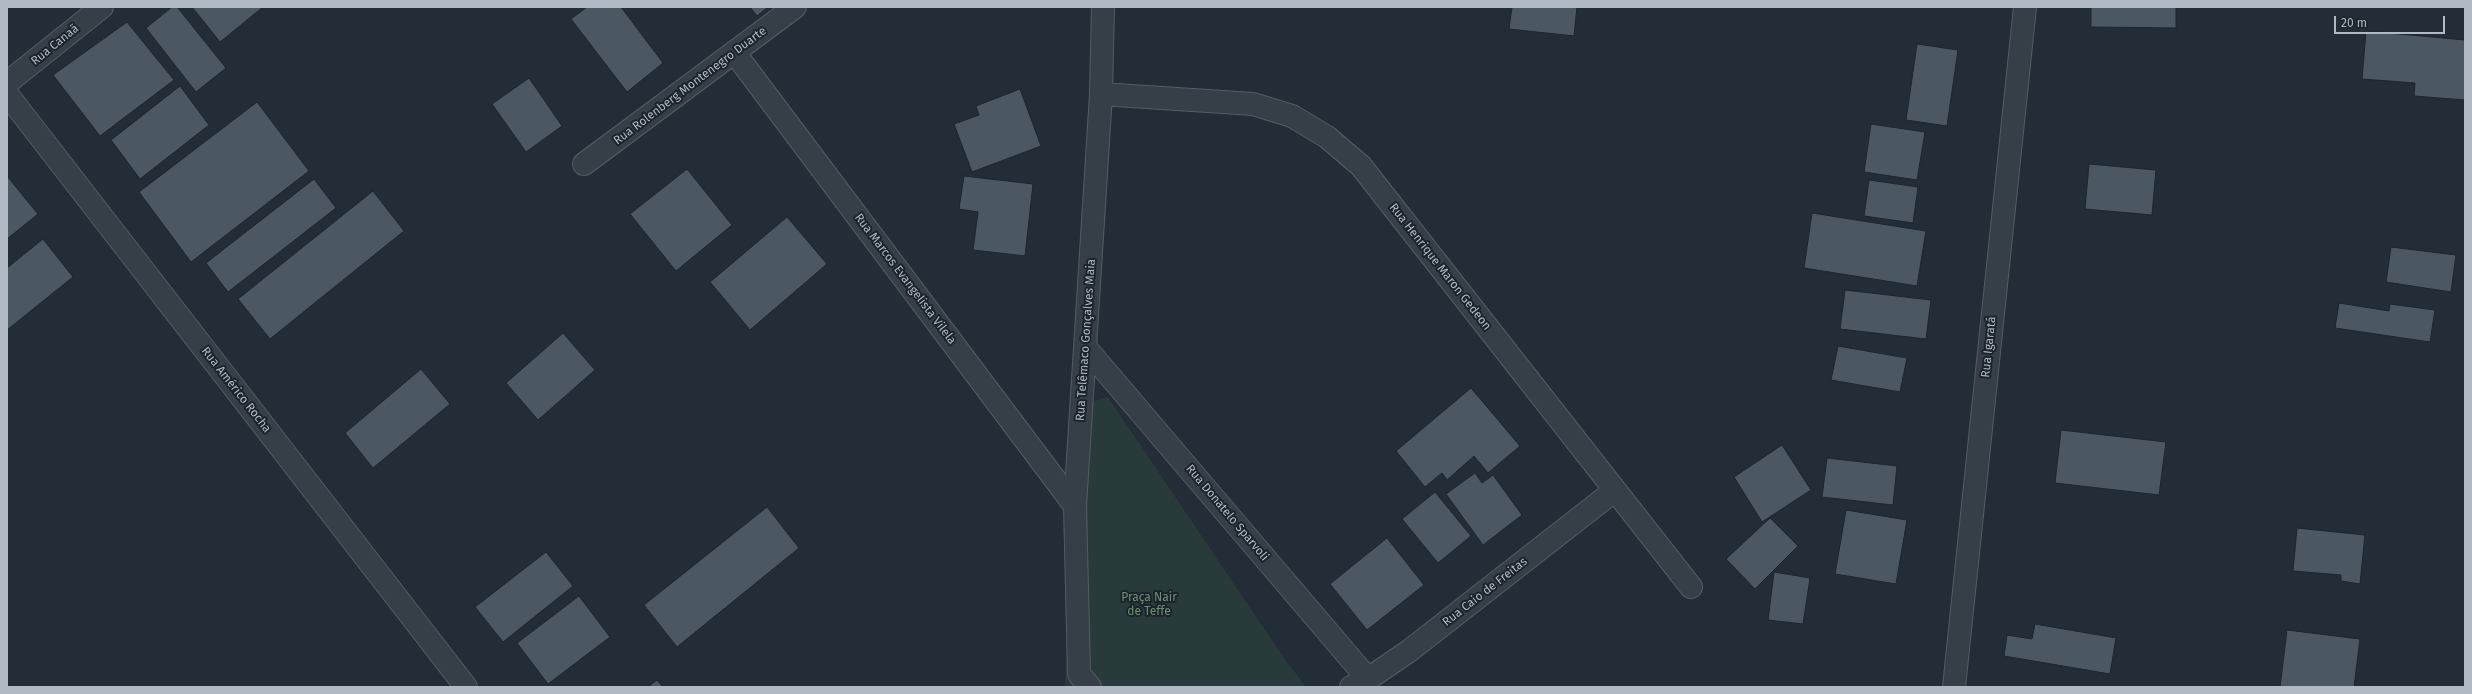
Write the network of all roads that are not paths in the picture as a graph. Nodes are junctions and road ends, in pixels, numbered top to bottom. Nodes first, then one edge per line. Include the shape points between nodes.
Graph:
1 (102, 7) edge
2 (795, 7) edge
3 (1103, 7) edge
4 (2025, 7) edge
5 (734, 52) junction
6 (7, 83) edge
7 (7, 94) edge
8 (1101, 94) junction
9 (584, 164) dead end
10 (1085, 347) junction
11 (1614, 491) junction
12 (1075, 506) junction
13 (1691, 587) dead end
14 (1084, 680) edge
15 (1360, 683) edge
16 (466, 687) edge
17 (1954, 687) edge

1 - 6 street, Rua Canaã
2 - 5 street, Rua Rolenberg Montenegro Duarte
3 - 8 street, Rua Telêmaco Gonçalves Maia
4 - 17 street, Rua Igaratá
5 - 9 street, Rua Rolenberg Montenegro Duarte
5 - 12 street, Rua Marcos Evangelista Vilela
7 - 16 street, Rua Américo Rocha
8 - 10 street, Rua Telêmaco Gonçalves Maia
8 - 11 street, Rua Henrique Maron Gedeon via 1253,104 1292,116 1327,137 1361,166
10 - 12 street, Rua Telêmaco Gonçalves Maia
10 - 15 street, Rua Donatelo Sparvoli
11 - 13 street, Rua Henrique Maron Gedeon
11 - 15 street, Rua Caio de Freitas via 1409,651
12 - 14 street, Rua Telêmaco Gonçalves Maia

